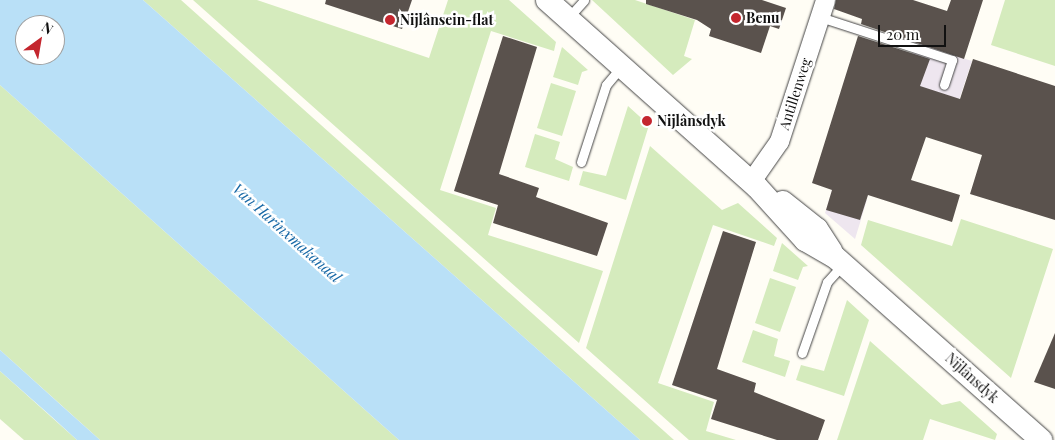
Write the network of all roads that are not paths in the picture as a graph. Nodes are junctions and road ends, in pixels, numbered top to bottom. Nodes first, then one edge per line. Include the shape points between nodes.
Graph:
1 (547, 0) edge
2 (584, 0) edge
3 (822, 9) edge
4 (568, 18) junction
5 (622, 66) junction
6 (944, 85) dead end
7 (581, 162) dead end
8 (754, 184) junction
9 (839, 260) junction
10 (802, 353) dead end
11 (1041, 440) edge

1 - 4 street, Nijlânsdyk
2 - 4 lane
3 - 6 lane via 952,60
3 - 8 street, Antillenweg via 779,141
4 - 5 street, Nijlânsdyk
5 - 7 lane via 606,85
5 - 8 street, Nijlânsdyk
8 - 9 street, Nijlânsdyk via 805,240
9 - 10 lane via 827,282
9 - 11 street, Nijlânsdyk

